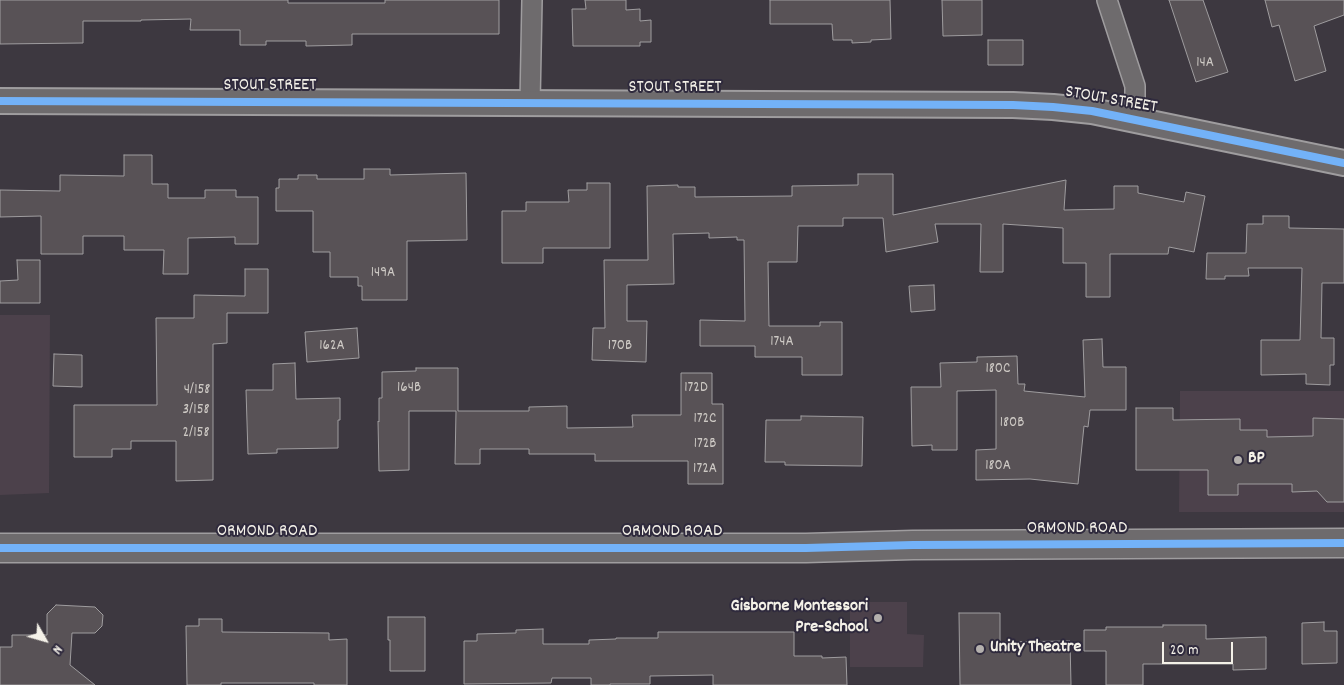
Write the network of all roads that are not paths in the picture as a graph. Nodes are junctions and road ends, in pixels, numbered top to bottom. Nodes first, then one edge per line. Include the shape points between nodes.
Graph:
1 (532, 0) edge
2 (1107, 0) edge
3 (0, 101) edge
4 (530, 103) junction
5 (1132, 119) junction
6 (1344, 163) edge
7 (1344, 543) edge
8 (0, 548) edge

1 - 4 street
2 - 5 street via 1135,86
3 - 4 street, STOUT STREET
4 - 5 street, STOUT STREET via 1013,105 1092,111
5 - 6 street, STOUT STREET
7 - 8 main road, ORMOND ROAD via 806,548

